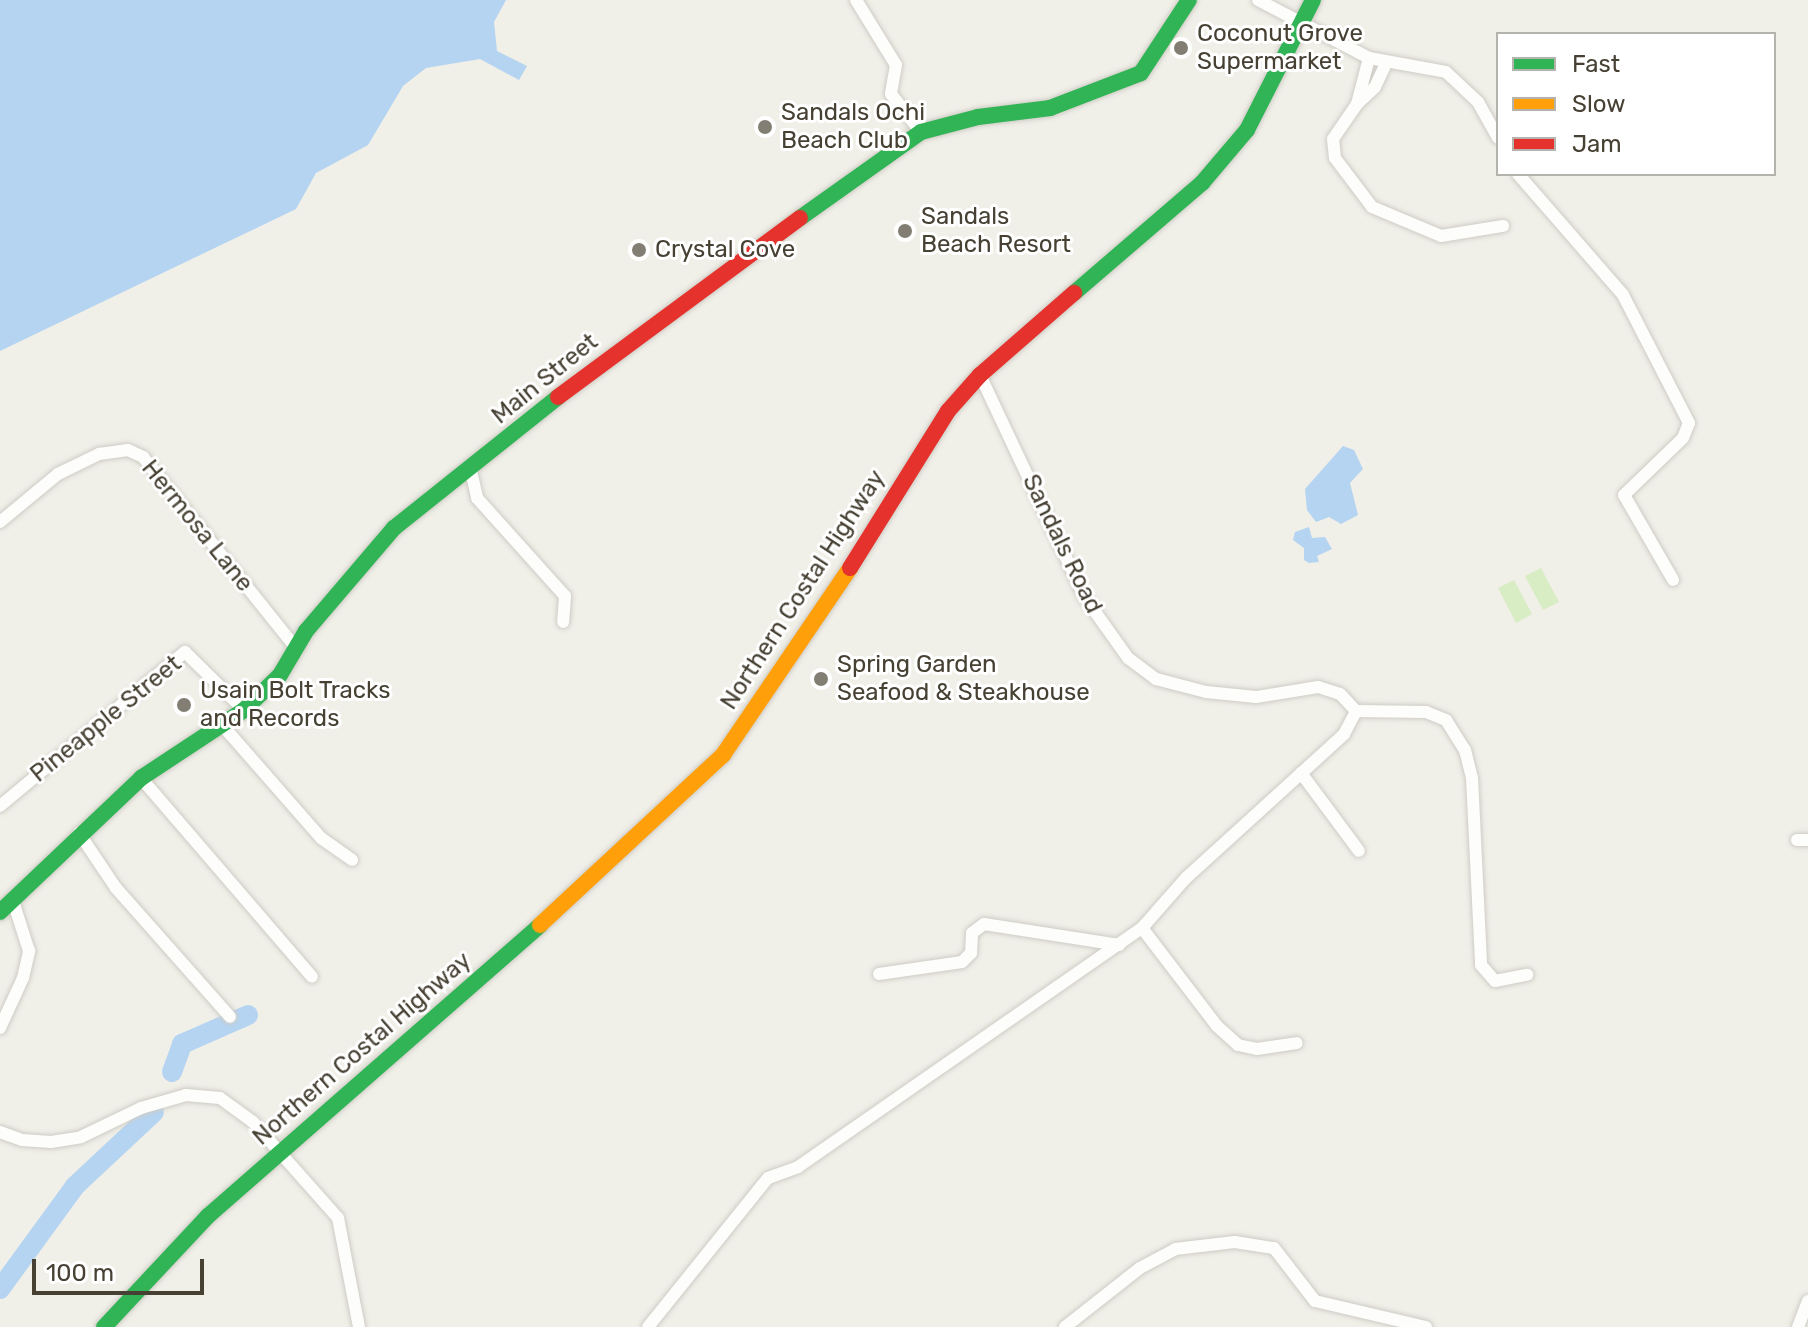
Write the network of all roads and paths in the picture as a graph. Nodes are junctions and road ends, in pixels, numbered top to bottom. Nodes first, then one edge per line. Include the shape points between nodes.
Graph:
1 (856, 0) edge
2 (1189, 0) edge
3 (1258, 0) edge
4 (1313, 0) edge
5 (1302, 22) junction
6 (1369, 58) junction
7 (1386, 63) junction
8 (1357, 104) junction
9 (921, 132) junction
10 (1496, 134) edge
11 (1520, 176) edge
12 (1503, 226) dead end
13 (980, 375) junction
14 (471, 471) junction
15 (0, 522) edge
16 (1673, 580) dead end
17 (563, 622) dead end
18 (297, 649) junction
19 (244, 710) junction
20 (1356, 711) junction
21 (223, 726) junction
22 (1301, 773) junction
23 (141, 778) junction
24 (0, 806) edge
25 (79, 833) junction
26 (1359, 851) dead end
27 (352, 860) dead end
28 (7, 906) edge
29 (1142, 928) junction
30 (1119, 945) junction
31 (879, 974) dead end
32 (1527, 975) dead end
33 (312, 977) dead end
34 (230, 1017) dead end
35 (0, 1028) edge
36 (1297, 1043) dead end
37 (0, 1132) edge
38 (280, 1152) junction
39 (1808, 1301) edge
40 (104, 1327) edge
41 (359, 1327) edge
42 (648, 1327) edge
43 (1065, 1327) edge
44 (1426, 1327) edge
45 (1798, 1327) edge

1 - 9 street via 896,65 891,94
2 - 9 main road, Main Street via 1141,73 1050,108 978,117
3 - 5 street
4 - 5 main road, Northern Costal Highway
5 - 6 street
5 - 13 main road, Northern Costal Highway via 1247,130 1202,183
6 - 7 street
6 - 8 street
7 - 8 street via 1375,87
7 - 10 street via 1446,72 1478,102
8 - 12 street via 1333,139 1335,158 1372,207 1441,236
9 - 14 main road, Main Street via 642,330
11 - 16 street via 1623,295 1689,423 1683,438 1624,495
13 - 20 street, Sandals Road via 1084,596 1128,658 1156,679 1206,692 1256,697 1318,687 1340,694
13 - 38 main road, Northern Costal Highway via 925,443 807,638 723,755 593,879
14 - 17 street via 477,498 565,596
14 - 18 main road, Main Street via 370,551
15 - 18 street, Hermosa Lane via 58,474 99,454 128,450 143,457
18 - 19 main road, Main Street via 280,675
19 - 21 main road, Main Street
19 - 24 street, Pineapple Street via 185,652
20 - 22 street via 1344,734
20 - 32 street via 1426,712 1446,720 1472,778 1481,965 1495,981
21 - 23 main road, Main Street
21 - 27 street via 321,838
22 - 26 street
22 - 29 street via 1186,878
23 - 25 main road, Main Street
23 - 33 street
25 - 28 main road, Main Street
25 - 34 street via 116,888
28 - 35 street via 29,951
29 - 30 street
29 - 36 street via 1217,1026 1238,1045 1257,1049
30 - 31 street via 984,924 972,933 971,953 962,962
30 - 42 street via 798,1167 768,1178
37 - 38 street via 22,1140 81,1137 141,1108 204,1093 238,1109
38 - 40 main road, Northern Costal Highway via 208,1216
38 - 41 street via 338,1218
39 - 45 street
43 - 44 street via 1140,1268 1175,1249 1235,1242 1274,1248 1315,1301

